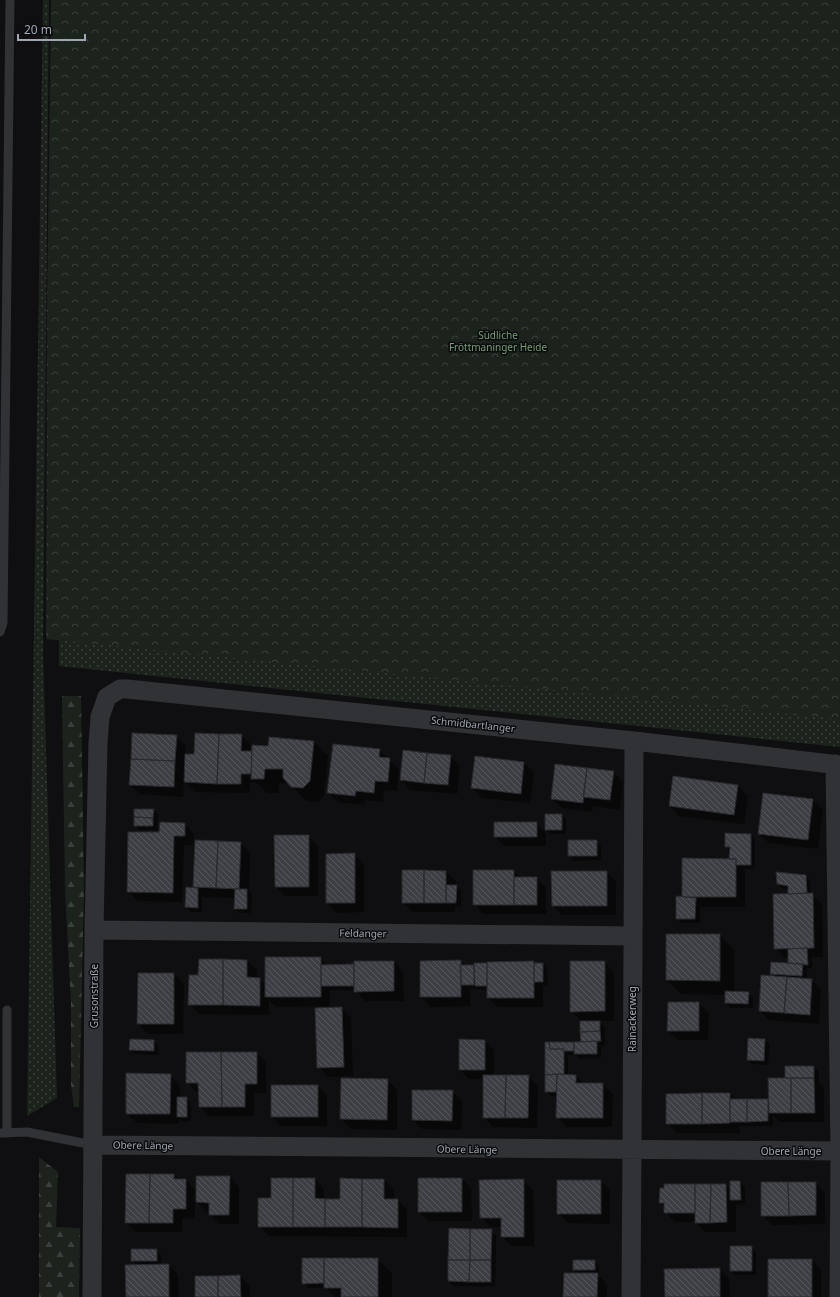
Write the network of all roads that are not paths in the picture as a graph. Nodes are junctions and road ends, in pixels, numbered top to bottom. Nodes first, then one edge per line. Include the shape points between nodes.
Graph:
1 (10, 0) edge
2 (4, 208) edge
3 (3, 274) edge
4 (3, 338) edge
5 (0, 632) edge
6 (107, 697) joint
7 (634, 741) junction
8 (837, 765) edge
9 (94, 930) junction
10 (632, 936) junction
11 (7, 1010) dead end
12 (4, 1133) edge
13 (93, 1145) junction
14 (632, 1150) junction
15 (840, 1152) edge
16 (92, 1297) edge
17 (631, 1297) edge
18 (839, 1297) edge

1 - 2 lane
2 - 3 lane
3 - 4 lane
4 - 5 lane via 3,623
6 - 7 street, Schmidbartlanger via 127,688
6 - 9 street, Grusonstraße via 100,717 98,743
7 - 8 street, Schmidbartlanger
7 - 10 street, Rainackerweg
8 - 15 street
9 - 10 street, Feldanger
9 - 13 street, Grusonstraße
10 - 14 street, Rainackerweg
11 - 12 lane
12 - 13 lane via 27,1132
13 - 14 street, Obere Länge
13 - 16 street, Grusonstraße
14 - 15 street, Obere Länge
14 - 17 street, Rainackerweg
15 - 18 street

